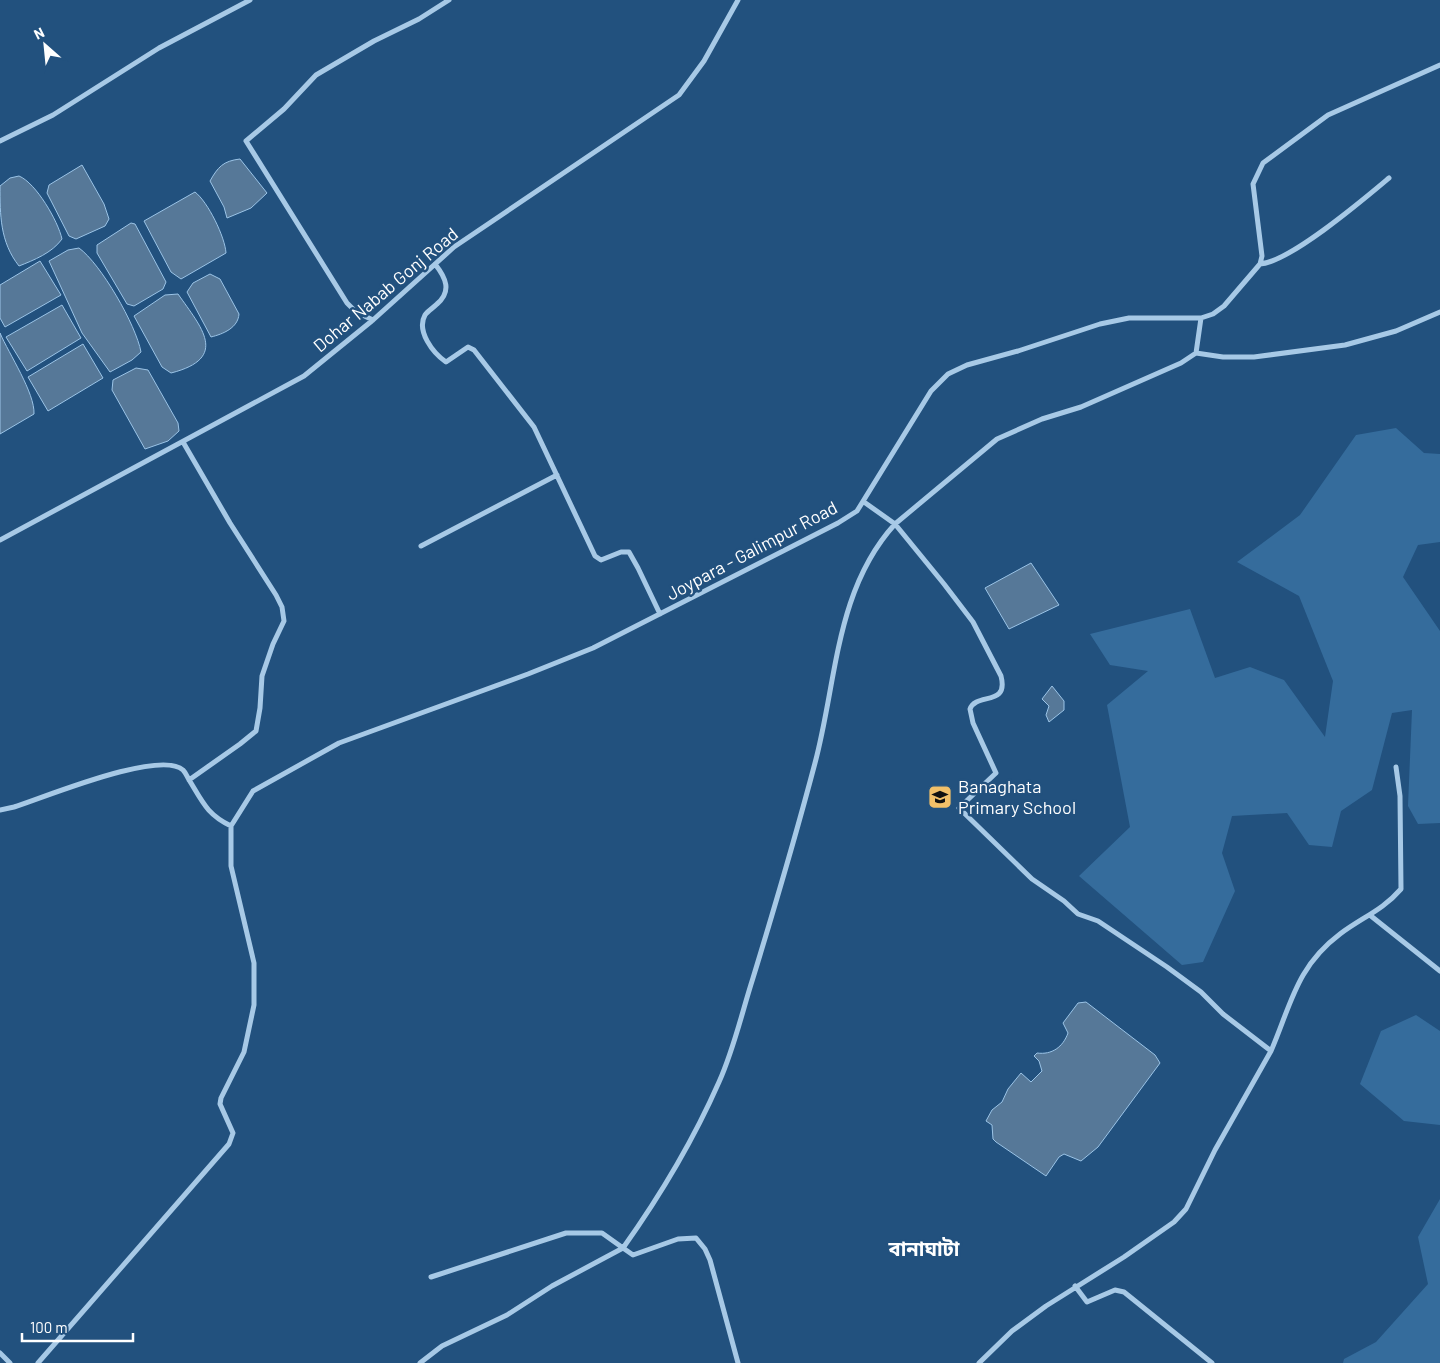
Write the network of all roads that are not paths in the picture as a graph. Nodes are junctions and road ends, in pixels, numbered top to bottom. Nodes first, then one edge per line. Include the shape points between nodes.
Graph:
1 (250, 0) edge
2 (449, 0) edge
3 (738, 0) edge
4 (1440, 66) edge
5 (0, 141) edge
6 (1388, 178) dead end
7 (435, 264) junction
8 (1260, 264) junction
9 (1440, 312) edge
10 (1201, 318) junction
11 (373, 320) junction
12 (1196, 353) junction
13 (183, 442) junction
14 (557, 475) junction
15 (864, 502) junction
16 (894, 524) junction
17 (0, 540) edge
18 (421, 546) dead end
19 (660, 614) junction
20 (1396, 767) dead end
21 (189, 780) junction
22 (0, 810) edge
23 (231, 826) junction
24 (1371, 916) junction
25 (1440, 971) edge
26 (1271, 1051) junction
27 (623, 1248) junction
28 (431, 1277) dead end
29 (1075, 1286) junction
30 (0, 1353) edge
31 (10, 1363) edge
32 (38, 1363) edge
33 (420, 1363) edge
34 (738, 1363) edge
35 (979, 1363) edge
36 (1212, 1363) edge

1 - 5 street via 159,48 53,116
2 - 11 street via 316,75 284,109 246,140 347,303 356,312
3 - 7 street, Dohar Nabab Gonj Road via 704,61 680,95 454,247
4 - 8 street via 1328,115 1263,163 1253,184 1262,248
6 - 8 street via 1305,242 1273,261
7 - 11 street, Dohar Nabab Gonj Road
7 - 14 street via 446,281 447,290 442,300 425,314 422,326 425,337 446,362 468,347 474,350 534,427
8 - 10 street, Joypara - Galimpur Road via 1224,306
9 - 12 street via 1396,331 1345,345 1254,357
10 - 12 street
10 - 15 street, Joypara - Galimpur Road via 1129,318 1100,324 968,364 948,374 931,391
11 - 13 street, Dohar Nabab Gonj Road via 304,376
12 - 16 street via 1181,363 1105,396 997,439
13 - 17 street, Dohar Nabab Gonj Road
13 - 21 street via 276,595 284,621 272,644 262,676 256,731
14 - 18 street
14 - 19 street via 595,556 601,560 628,552
15 - 16 street
15 - 19 street, Joypara - Galimpur Road via 857,511 838,523
16 - 26 street via 973,622 1001,676 1001,691 994,697 975,702 970,709 996,773 959,808 1032,879 1078,914 1098,921 1167,967
16 - 27 street via 855,587 842,630 822,737 788,864 720,1081 658,1198
19 - 23 street, Joypara - Galimpur Road via 594,648 339,743 252,791
20 - 24 street via 1400,796 1401,889
21 - 22 street via 178,767 151,766 102,775
21 - 23 street via 209,813
23 - 32 street via 231,866 254,962 254,1005 244,1052 220,1104 234,1133 229,1144
24 - 25 street
24 - 26 street via 1340,934 1313,958 1296,986
26 - 29 street via 1186,1209 1174,1222 1124,1257
27 - 28 street via 602,1233 566,1233
27 - 33 street via 552,1286 507,1315 442,1346
27 - 34 street via 633,1255 678,1239 696,1238 710,1260
29 - 35 street via 1012,1331
29 - 36 street via 1087,1302 1115,1290 1124,1292
30 - 31 street

